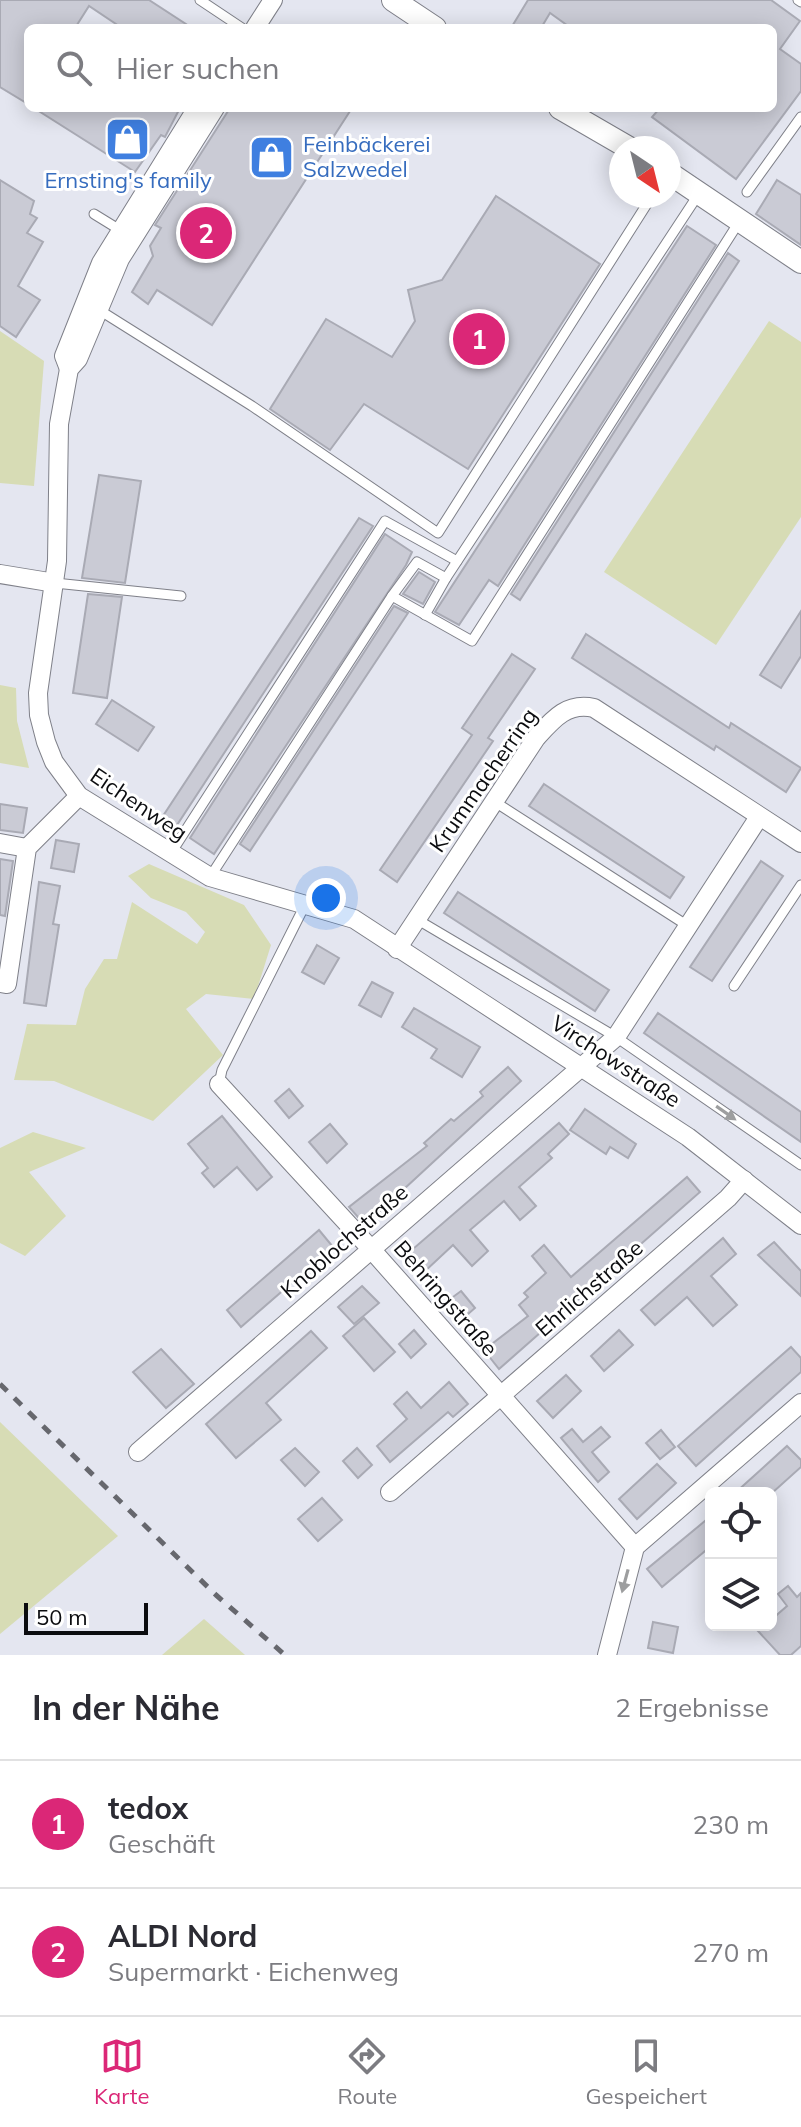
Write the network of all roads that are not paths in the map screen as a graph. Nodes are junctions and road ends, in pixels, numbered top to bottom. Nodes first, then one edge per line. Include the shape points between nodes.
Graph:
1 (200, 0) edge
2 (273, 0) edge
3 (393, 0) edge
4 (236, 24) edge
5 (258, 24) edge
6 (429, 24) edge
7 (194, 112) edge
8 (212, 112) edge
9 (567, 112) edge
10 (801, 117) edge
11 (609, 136) edge
12 (681, 181) edge
13 (747, 192) dead end
14 (700, 193) junction
15 (644, 208) edge
16 (94, 214) dead end
17 (740, 219) junction
18 (120, 230) junction
19 (801, 262) edge
20 (90, 306) junction
21 (457, 561) junction
22 (0, 574) edge
23 (446, 578) junction
24 (55, 583) junction
25 (181, 596) dead end
26 (392, 596) junction
27 (425, 615) junction
28 (79, 796) junction
29 (495, 802) junction
30 (759, 817) junction
31 (798, 834) edge
32 (0, 843) edge
33 (27, 848) junction
34 (171, 853) junction
35 (210, 877) junction
36 (801, 885) edge
37 (305, 905) junction
38 (418, 920) junction
39 (688, 926) junction
40 (397, 949) junction
41 (0, 983) edge
42 (734, 986) dead end
43 (616, 1037) junction
44 (582, 1066) junction
45 (219, 1084) joint
46 (801, 1165) edge
47 (744, 1180) junction
48 (801, 1225) edge
49 (371, 1249) junction
50 (500, 1397) junction
51 (801, 1403) edge
52 (138, 1452) dead end
53 (390, 1492) dead end
54 (635, 1547) junction
55 (607, 1655) edge

1 - 4 lane
2 - 5 street
3 - 6 street
7 - 18 street, Eichenweg
8 - 20 street, Eichenweg
9 - 11 street
10 - 13 lane
12 - 14 street
14 - 17 street
14 - 21 lane
15 - 20 lane via 438,533 252,406
16 - 18 lane
17 - 19 street
17 - 27 lane via 472,641
18 - 20 street, Eichenweg
20 - 24 street, Eichenweg via 78,359 69,369 59,424
21 - 23 lane
21 - 34 lane via 385,521
22 - 24 street
23 - 26 lane via 417,562
23 - 27 lane
24 - 25 lane
24 - 28 street, Eichenweg via 39,715 54,762
26 - 27 lane
26 - 35 lane
28 - 33 street
28 - 34 street, Eichenweg
29 - 30 street, Krummacherring via 555,716 579,705 594,708
29 - 38 street, Krummacherring
29 - 39 lane
30 - 31 street, Krummacherring
30 - 39 street
32 - 33 street
33 - 41 street via 7,984
34 - 35 street, Eichenweg
35 - 37 street, Eichenweg
36 - 42 lane
37 - 40 street, Eichenweg via 354,919
37 - 45 lane
38 - 40 street, Krummacherring
38 - 43 lane
39 - 43 street
40 - 44 street, Virchowstraße
43 - 44 street
43 -> 46 lane
44 - 47 street, Virchowstraße
44 - 49 street, Knoblochstraße
45 - 49 street, Behringstraße
47 - 48 street, Virchowstraße
47 - 50 street, Ehrlichstraße
49 - 50 street, Behringstraße
49 - 52 street, Knoblochstraße
50 - 53 street, Ehrlichstraße
50 - 54 street, Behringstraße
51 - 54 street
54 -> 55 street

